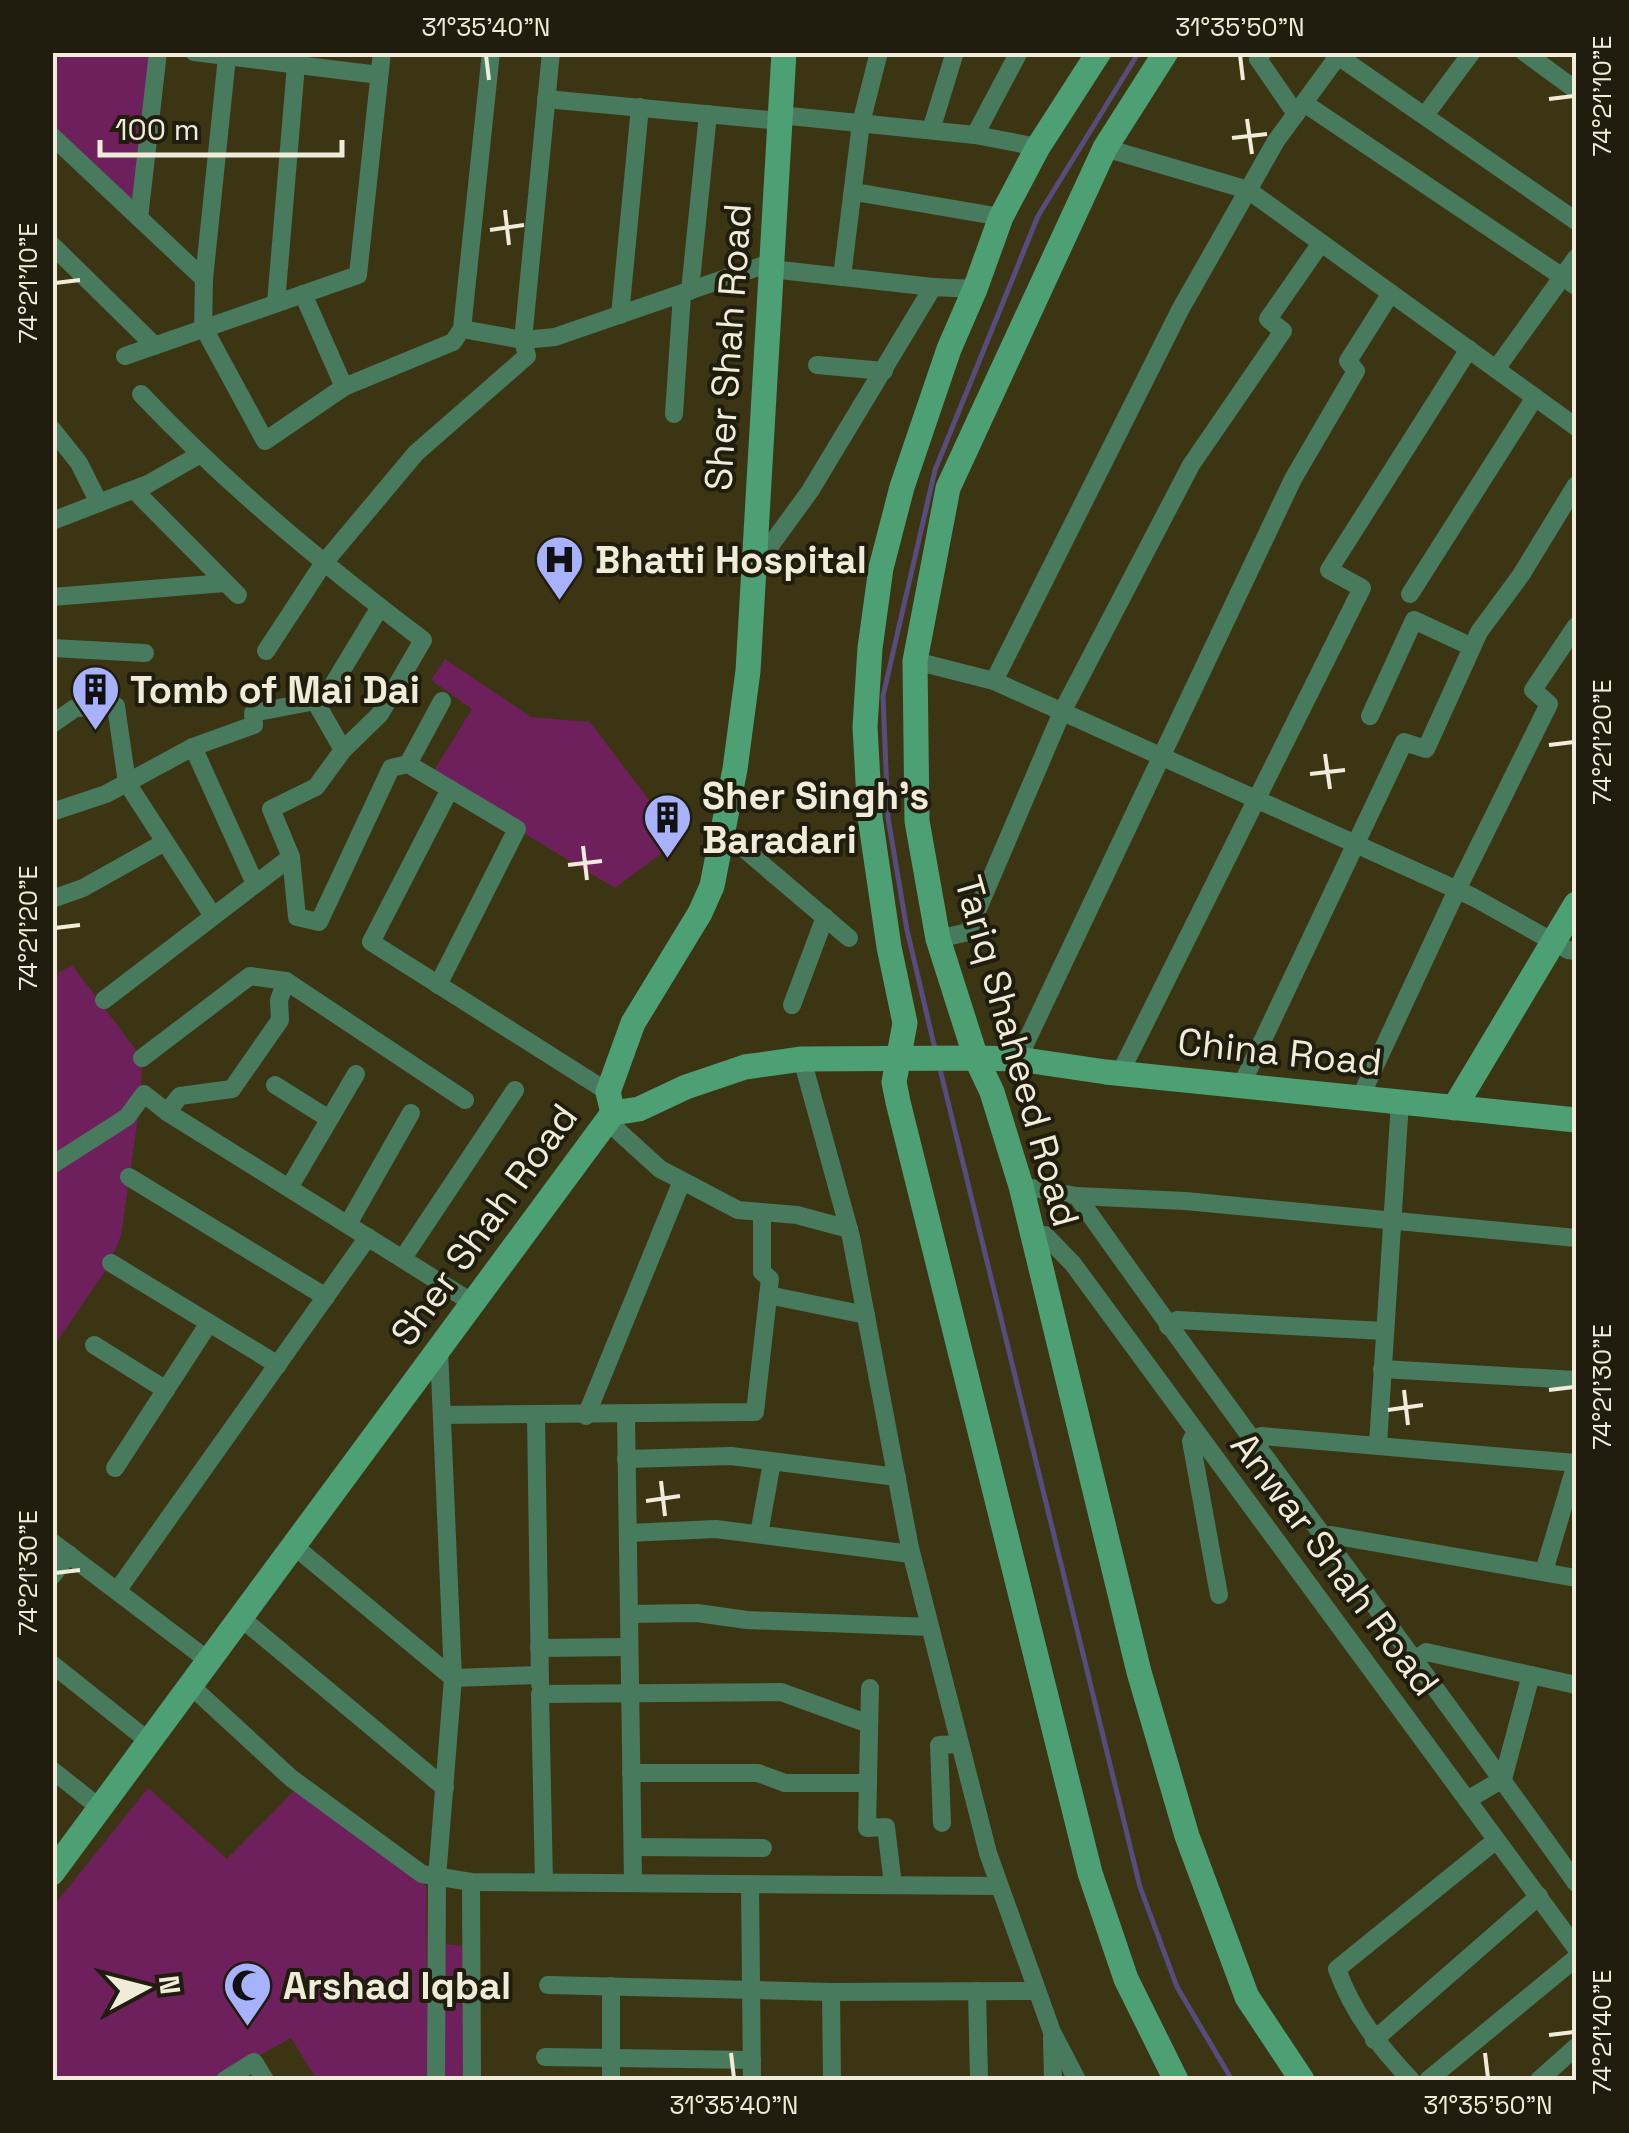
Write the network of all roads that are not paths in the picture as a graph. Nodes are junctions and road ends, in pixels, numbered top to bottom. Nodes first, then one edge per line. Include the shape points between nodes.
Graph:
1 (158, 52) edge
2 (194, 52) edge
3 (382, 52) edge
4 (491, 52) edge
5 (551, 52) edge
6 (784, 52) edge
7 (879, 52) edge
8 (955, 52) edge
9 (1019, 52) edge
10 (1099, 52) edge
11 (1166, 52) edge
12 (1263, 52) edge
13 (1472, 52) edge
14 (1524, 52) edge
15 (1340, 54) edge
16 (227, 57) junction
17 (296, 65) junction
18 (379, 75) junction
19 (1576, 90) edge
20 (546, 98) junction
21 (640, 107) junction
22 (1300, 108) junction
23 (708, 114) junction
24 (1426, 114) junction
25 (780, 118) junction
26 (862, 123) junction
27 (931, 130) junction
28 (52, 136) edge
29 (975, 136) junction
30 (1038, 147) junction
31 (1105, 148) junction
32 (1248, 190) junction
33 (854, 192) junction
34 (1001, 216) junction
35 (140, 218) junction
36 (1576, 221) edge
37 (1321, 243) junction
38 (52, 246) edge
39 (1576, 258) edge
40 (771, 266) junction
41 (842, 277) junction
42 (204, 279) junction
43 (1571, 281) edge
44 (933, 287) junction
45 (975, 289) junction
46 (686, 292) junction
47 (1390, 293) junction
48 (303, 294) junction
49 (276, 303) junction
50 (620, 315) junction
51 (462, 329) junction
52 (205, 331) junction
53 (523, 340) junction
54 (154, 346) junction
55 (1468, 349) junction
56 (126, 356) dead end
57 (817, 364) dead end
58 (1496, 369) junction
59 (884, 371) junction
60 (344, 387) junction
61 (141, 394) dead end
62 (1535, 397) junction
63 (674, 414) dead end
64 (1576, 427) edge
65 (52, 430) edge
66 (199, 455) junction
67 (1576, 484) edge
68 (134, 490) junction
69 (99, 503) junction
70 (52, 521) edge
71 (323, 564) junction
72 (754, 568) junction
73 (1410, 594) dead end
74 (52, 596) edge
75 (380, 607) junction
76 (1576, 626) edge
77 (1472, 647) junction
78 (52, 648) edge
79 (266, 651) dead end
80 (145, 653) dead end
81 (914, 661) junction
82 (994, 682) junction
83 (334, 683) dead end
84 (442, 701) dead end
85 (1062, 712) junction
86 (1370, 716) dead end
87 (52, 724) edge
88 (193, 748) junction
89 (343, 750) junction
90 (1160, 756) junction
91 (408, 764) junction
92 (126, 783) junction
93 (450, 789) junction
94 (1255, 799) junction
95 (52, 812) edge
96 (723, 831) junction
97 (165, 842) junction
98 (1354, 844) junction
99 (291, 857) junction
100 (252, 876) dead end
101 (1456, 890) junction
102 (52, 899) edge
103 (1576, 904) edge
104 (213, 916) junction
105 (825, 917) junction
106 (849, 938) dead end
107 (938, 939) junction
108 (1566, 946) edge
109 (286, 981) junction
110 (438, 985) junction
111 (104, 1000) dead end
112 (792, 1005) dead end
113 (142, 1058) dead end
114 (968, 1058) junction
115 (802, 1059) junction
116 (911, 1059) junction
117 (1018, 1059) junction
118 (1120, 1073) junction
119 (356, 1074) dead end
120 (275, 1085) dead end
121 (1241, 1086) junction
122 (515, 1090) dead end
123 (1360, 1098) junction
124 (464, 1100) dead end
125 (1400, 1102) junction
126 (1454, 1108) junction
127 (609, 1109) junction
128 (167, 1112) junction
129 (411, 1113) dead end
130 (329, 1119) junction
131 (1576, 1120) edge
132 (52, 1165) edge
133 (129, 1177) dead end
134 (682, 1181) junction
135 (1021, 1186) junction
136 (289, 1188) junction
137 (1077, 1196) junction
138 (762, 1214) junction
139 (1391, 1220) junction
140 (348, 1224) junction
141 (849, 1230) junction
142 (1031, 1234) junction
143 (368, 1237) junction
144 (1576, 1238) edge
145 (402, 1258) junction
146 (111, 1263) dead end
147 (768, 1295) junction
148 (326, 1297) junction
149 (474, 1302) junction
150 (866, 1316) junction
151 (210, 1323) junction
152 (1168, 1326) junction
153 (1384, 1331) junction
154 (94, 1345) dead end
155 (439, 1350) junction
156 (278, 1365) junction
157 (1382, 1369) junction
158 (1576, 1380) edge
159 (166, 1390) junction
160 (442, 1415) junction
161 (536, 1416) junction
162 (586, 1416) junction
163 (626, 1416) junction
164 (1196, 1432) junction
165 (1253, 1442) junction
166 (1378, 1444) junction
167 (626, 1459) junction
168 (772, 1462) junction
169 (1576, 1464) edge
170 (115, 1468) dead end
171 (897, 1477) junction
172 (628, 1533) junction
173 (759, 1534) junction
174 (1323, 1540) junction
175 (52, 1542) edge
176 (294, 1546) junction
177 (69, 1554) junction
178 (911, 1554) junction
179 (1544, 1571) junction
180 (52, 1576) edge
181 (1576, 1578) edge
182 (117, 1591) junction
183 (1218, 1594) dead end
184 (629, 1614) junction
185 (241, 1618) junction
186 (930, 1627) junction
187 (630, 1647) junction
188 (539, 1648) junction
189 (1416, 1659) junction
190 (209, 1661) junction
191 (52, 1664) edge
192 (1531, 1676) junction
193 (453, 1678) junction
194 (540, 1684) junction
195 (191, 1686) junction
196 (1576, 1686) edge
197 (870, 1688) dead end
198 (630, 1695) junction
199 (870, 1724) junction
200 (151, 1743) junction
201 (960, 1744) junction
202 (52, 1770) edge
203 (631, 1774) junction
204 (1503, 1779) junction
205 (868, 1784) junction
206 (445, 1788) junction
207 (1467, 1800) junction
208 (100, 1808) junction
209 (942, 1823) dead end
210 (1496, 1841) junction
211 (632, 1848) junction
212 (763, 1848) dead end
213 (52, 1873) edge
214 (1575, 1876) edge
215 (437, 1878) junction
216 (471, 1882) junction
217 (544, 1882) junction
218 (633, 1882) junction
219 (750, 1884) junction
220 (893, 1885) junction
221 (999, 1886) junction
222 (1539, 1896) junction
223 (1576, 1948) edge
224 (1576, 1958) edge
225 (548, 1984) dead end
226 (611, 1986) junction
227 (751, 1990) junction
228 (977, 1991) junction
229 (1037, 1991) junction
230 (830, 1992) junction
231 (1052, 2032) junction
232 (1374, 2040) junction
233 (1576, 2047) edge
234 (545, 2057) dead end
235 (611, 2058) junction
236 (752, 2060) junction
237 (224, 2080) edge
238 (264, 2080) edge
239 (436, 2080) edge
240 (472, 2080) edge
241 (611, 2080) edge
242 (752, 2080) edge
243 (832, 2080) edge
244 (979, 2080) edge
245 (1053, 2080) edge
246 (1077, 2080) edge
247 (1176, 2080) edge
248 (1302, 2080) edge
249 (1412, 2080) edge
250 (1428, 2080) edge
251 (1538, 2080) edge

1 - 35 street
2 - 16 street
3 - 18 street
4 - 51 street
5 - 20 street
6 - 25 main road, Sher Shah Road
7 - 26 street
8 - 27 street
9 - 29 street
10 - 30 main road
11 - 31 main road, Tariq Shaheed Road
12 - 22 street via 1258,58
13 - 24 street
14 - 19 street
15 - 22 street
15 - 24 street
16 - 17 street
16 - 42 street
17 - 18 street
17 - 49 street
18 - 48 street via 358,275
20 - 21 street
20 - 53 street
21 - 23 street
21 - 50 street
22 - 32 street
22 - 43 street
23 - 25 street
23 - 46 street
24 - 36 street
25 - 26 street
25 - 40 main road, Sher Shah Road
26 - 27 street
26 - 33 street
27 - 29 street
28 - 35 street
29 - 30 street
30 - 34 main road
31 - 32 street
31 - 81 main road, Tariq Shaheed Road via 948,488
32 - 37 street
32 - 82 street via 1180,310
33 - 34 street
33 - 41 street
34 - 45 main road
35 - 42 street
37 - 47 street
37 - 85 street via 1268,319 1284,331 1191,466
38 - 54 street
39 - 43 street
40 - 41 street
40 - 46 street
40 - 72 main road, Sher Shah Road
41 - 44 street
42 - 52 street
43 - 58 street
44 - 45 street
44 - 59 street
45 - 116 main road via 902,487 870,648 870,817
46 - 50 street
46 - 63 street
47 - 55 street
47 - 90 street via 1348,361 1356,371 1293,479
48 - 49 street
48 - 60 street
49 - 52 street
50 - 53 street via 555,338
51 - 53 street
51 - 60 street via 452,342
52 - 54 street
52 - 60 street via 265,441
53 - 71 street via 526,356 416,453
54 - 56 street
55 - 58 street
55 - 94 street via 1330,570 1362,588
57 - 59 street
58 - 62 street
59 - 72 street
61 - 66 street
62 - 64 street
62 - 73 street
65 - 69 street via 80,463
66 - 68 street
66 - 71 street
67 - 77 street
68 - 69 street
68 - 74 street via 231,589
69 - 70 street
71 - 75 street
71 - 79 street
72 - 96 main road, Sher Shah Road via 748,671
75 - 83 street
75 - 89 street via 423,640 380,714
76 - 101 street via 1534,690 1549,704
77 - 86 street via 1414,620
77 - 98 street via 1426,749 1404,742
78 - 80 street
81 - 82 street
81 - 107 main road, Tariq Shaheed Road via 917,821
82 - 85 street
84 - 91 street
85 - 90 street
85 - 107 street via 968,932
87 - 92 street via 75,708 116,706
88 - 89 street via 254,725 252,713 316,701
88 - 92 street
88 - 100 street
89 - 99 street via 316,787 271,808
90 - 94 street
90 - 117 street
91 - 93 street
91 - 99 street via 391,768 318,922 298,918
92 - 95 street
92 - 97 street
93 - 110 street via 371,942
93 - 110 street via 517,829
94 - 98 street
94 - 118 street
96 - 105 street
96 - 127 main road, Sher Shah Road via 700,913 633,1022
97 - 102 street
97 - 104 street
98 - 101 street
98 - 121 street
99 - 104 street
101 - 108 street
101 - 123 street
103 - 108 main road
104 - 111 street
105 - 106 street
105 - 112 street
107 - 114 main road, Tariq Shaheed Road
108 - 126 main road
109 - 113 street via 250,976
109 - 124 street
109 - 128 street via 280,1020 232,1089 180,1096
110 - 127 street
114 - 116 main road, China Road
114 - 117 main road, China Road
114 - 135 main road, Tariq Shaheed Road via 992,1092
115 - 116 main road
115 - 127 main road via 744,1067 639,1109
115 - 141 street
116 - 247 main road via 894,1082 898,1102 1090,1874 1126,1979
117 - 118 main road, China Road
118 - 121 main road, China Road
119 - 130 street
120 - 130 street
121 - 123 main road, China Road
122 - 145 street
123 - 125 main road, China Road
125 - 126 main road, China Road
125 - 139 street
126 - 131 main road, China Road
127 - 134 street via 660,1169
127 - 149 main road, Sher Shah Road
128 - 132 street via 144,1094 127,1117
128 - 136 street
129 - 140 street
130 - 136 street
133 - 148 street
134 - 138 street via 738,1210
134 - 162 street
135 - 137 street
135 - 142 main road, Tariq Shaheed Road
136 - 140 street
137 - 139 street
137 - 152 street, Anwar Shah Road
138 - 141 street via 797,1214
138 - 147 street
139 - 144 street
139 - 153 street
140 - 143 street
141 - 150 street
142 - 164 street, Anwar Shah Road via 1045,1235 1073,1264
142 - 248 main road, Tariq Shaheed Road via 1139,1672 1188,1836 1247,1996
143 - 145 street
143 - 148 street
145 - 149 street
146 - 151 street
147 - 150 street
147 - 163 street via 755,1412
148 - 156 street
149 - 155 main road, Sher Shah Road
150 - 171 street
151 - 156 street
151 - 159 street
152 - 153 street via 1177,1320
152 - 165 street, Anwar Shah Road
153 - 157 street
154 - 159 street
155 - 160 street
155 - 176 main road, Sher Shah Road
156 - 182 street
157 - 158 street
157 - 166 street
159 - 170 street
160 - 161 street
160 - 193 street
161 - 162 street
161 - 188 street
162 - 163 street
163 - 167 street
164 - 183 street via 1191,1441
164 - 207 street, Anwar Shah Road
165 - 166 street via 1261,1436
165 - 174 street, Anwar Shah Road
166 - 169 street
167 - 168 street via 731,1456
167 - 172 street
168 - 171 street
168 - 173 street
169 - 179 street
171 - 178 street
172 - 173 street via 716,1528
172 - 184 street
173 - 178 street
174 - 179 street via 1331,1535
174 - 189 street, Anwar Shah Road
175 - 177 street
176 - 185 main road, Sher Shah Road
176 - 193 street
177 - 180 street
177 - 182 street
178 - 186 street
179 - 181 street
182 - 190 street
184 - 186 street
184 - 187 street
185 - 190 main road, Sher Shah Road
185 - 206 street
186 - 201 street
187 - 188 street
187 - 198 street
188 - 194 street
189 - 192 street via 1426,1652
189 - 204 street, Anwar Shah Road
190 - 195 main road, Sher Shah Road
191 - 200 street
192 - 196 street
192 - 204 street
193 - 194 street
193 - 206 street
194 - 198 street
194 - 217 street
195 - 200 main road, Sher Shah Road
195 - 215 street via 291,1778 422,1874
197 - 199 street
198 - 199 street via 782,1692
198 - 203 street
199 - 205 street
200 - 208 main road, Sher Shah Road
201 - 209 street via 938,1745
201 - 221 street
202 - 208 street
203 - 205 street via 758,1773 784,1784
203 - 211 street
204 - 207 street
204 - 214 street, Anwar Shah Road
205 - 220 street via 867,1828 886,1827
206 - 215 street
207 - 210 street, Anwar Shah Road
208 - 213 main road, Sher Shah Road
210 - 222 street, Anwar Shah Road
210 - 232 street via 1337,1969
211 - 212 street
211 - 218 street
215 - 216 street
215 - 239 street
216 - 217 street
216 - 240 street
217 - 218 street
218 - 219 street
219 - 220 street
219 - 227 street
220 - 221 street
221 - 229 street
222 - 223 street, Anwar Shah Road
222 - 232 street
224 - 250 street
225 - 226 street
226 - 227 street
226 - 235 street
227 - 230 street
227 - 236 street
228 - 229 street
228 - 230 street
228 - 244 street
229 - 231 street
230 - 243 street
231 - 245 street
231 - 246 street
232 - 249 street
233 - 251 street
234 - 235 street
235 - 236 street
235 - 241 street
236 - 242 street
237 - 238 street via 254,2062

